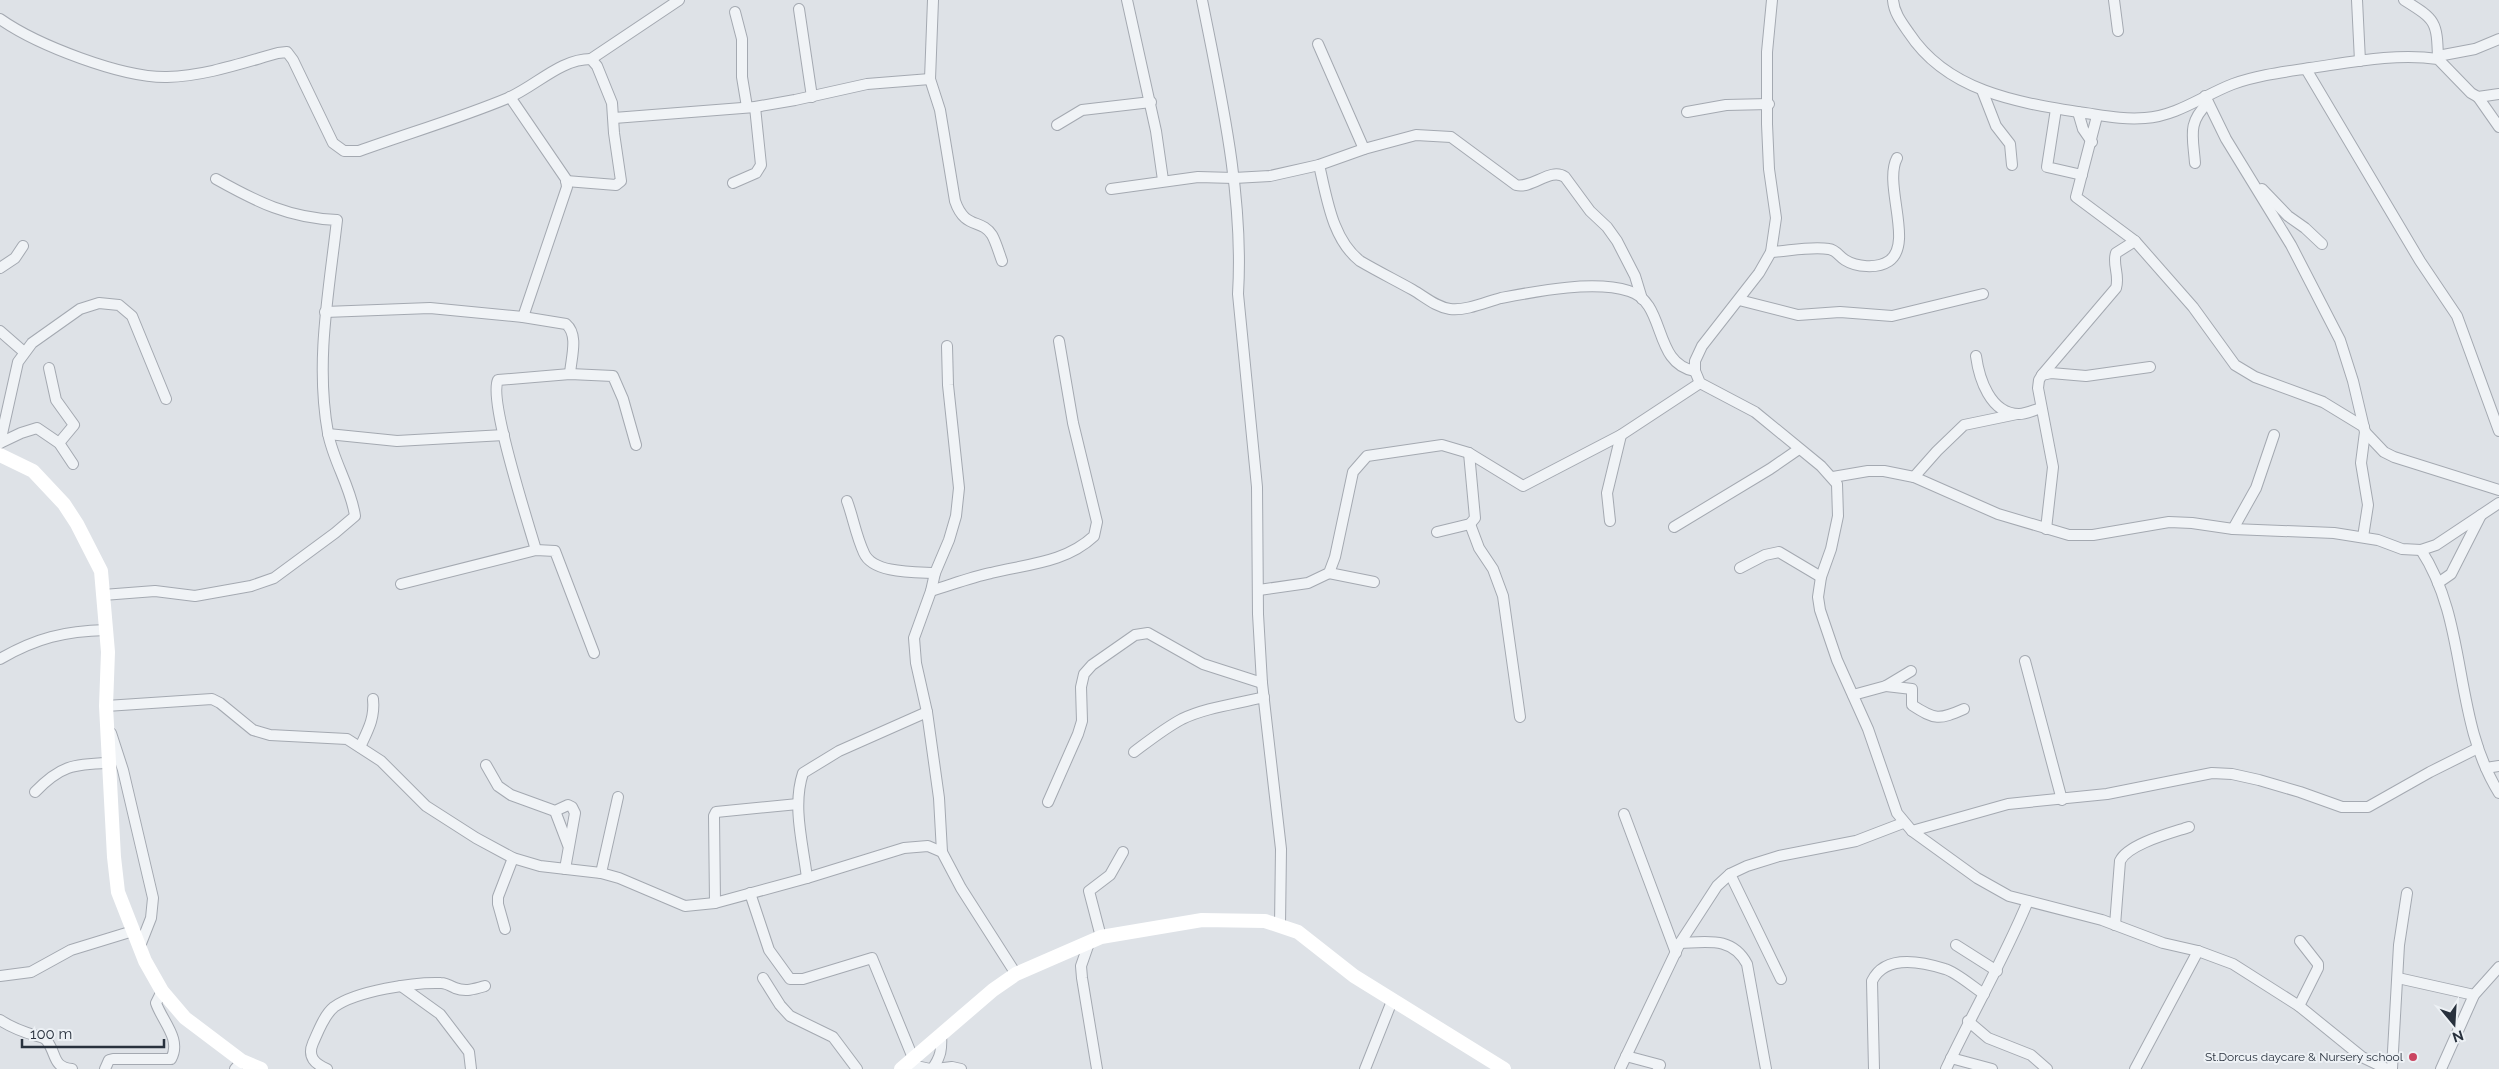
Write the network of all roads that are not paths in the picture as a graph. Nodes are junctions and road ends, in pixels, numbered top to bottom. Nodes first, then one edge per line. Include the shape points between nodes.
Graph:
1 (679, 0) edge
2 (932, 0) edge
3 (1128, 0) edge
4 (1202, 0) edge
5 (1772, 0) edge
6 (1893, 0) edge
7 (2114, 0) edge
8 (2356, 0) edge
9 (2404, 0) edge
10 (799, 10) dead end
11 (735, 12) dead end
12 (0, 19) edge
13 (2118, 31) dead end
14 (2499, 39) edge
15 (1318, 44) dead end
16 (2438, 58) junction
17 (591, 59) junction
18 (2360, 61) junction
19 (2306, 69) junction
20 (930, 79) junction
21 (1982, 90) junction
22 (2499, 94) edge
23 (812, 96) junction
24 (510, 97) junction
25 (2478, 97) junction
26 (2207, 100) junction
27 (1151, 102) junction
28 (1769, 104) junction
29 (751, 107) junction
30 (2056, 109) junction
31 (1687, 112) dead end
32 (2078, 112) junction
33 (2097, 116) junction
34 (614, 118) junction
35 (1057, 125) dead end
36 (2499, 127) edge
37 (2092, 142) junction
38 (1364, 149) junction
39 (1897, 158) dead end
40 (2195, 163) dead end
41 (1319, 165) junction
42 (2012, 165) dead end
43 (2082, 176) junction
44 (1234, 178) junction
45 (2250, 178) junction
46 (216, 179) dead end
47 (1163, 180) junction
48 (566, 181) junction
49 (733, 183) dead end
50 (1111, 189) dead end
51 (2136, 241) junction
52 (2322, 244) dead end
53 (23, 246) dead end
54 (1771, 252) junction
55 (1002, 261) dead end
56 (0, 268) edge
57 (1983, 294) dead end
58 (1642, 299) junction
59 (1738, 300) junction
60 (325, 312) junction
61 (523, 317) junction
62 (0, 331) edge
63 (1059, 341) dead end
64 (947, 346) dead end
65 (24, 352) junction
66 (1976, 356) dead end
67 (2150, 367) dead end
68 (49, 368) dead end
69 (1695, 371) junction
70 (570, 374) junction
71 (2042, 376) junction
72 (1700, 383) junction
73 (166, 399) dead end
74 (2041, 408) junction
75 (2017, 414) junction
76 (2364, 430) junction
77 (2499, 431) edge
78 (328, 434) junction
79 (504, 435) junction
80 (1621, 435) junction
81 (2274, 435) dead end
82 (0, 439) edge
83 (59, 443) junction
84 (636, 445) dead end
85 (1799, 449) junction
86 (1470, 452) junction
87 (0, 455) edge
88 (73, 464) dead end
89 (1833, 477) junction
90 (1914, 478) junction
91 (2499, 490) edge
92 (847, 501) dead end
93 (2499, 503) edge
94 (2482, 515) junction
95 (1610, 521) dead end
96 (1470, 524) junction
97 (1674, 527) dead end
98 (2233, 528) junction
99 (2046, 529) junction
100 (1437, 532) dead end
101 (2363, 537) junction
102 (536, 550) junction
103 (2421, 550) junction
104 (1740, 568) dead end
105 (935, 573) junction
106 (1329, 573) junction
107 (1821, 578) junction
108 (1374, 582) dead end
109 (2438, 583) junction
110 (401, 584) dead end
111 (1259, 590) junction
112 (931, 591) junction
113 (103, 596) junction
114 (106, 630) junction
115 (594, 653) dead end
116 (0, 659) edge
117 (2025, 662) dead end
118 (1911, 671) dead end
119 (1262, 683) junction
120 (1886, 686) junction
121 (1853, 694) junction
122 (1264, 697) junction
123 (373, 699) dead end
124 (1964, 709) dead end
125 (106, 712) junction
126 (927, 712) junction
127 (1520, 717) dead end
128 (360, 747) junction
129 (2478, 748) junction
130 (1134, 752) dead end
131 (108, 763) junction
132 (486, 765) dead end
133 (2499, 766) edge
134 (2486, 768) junction
135 (35, 792) dead end
136 (2499, 793) edge
137 (618, 797) dead end
138 (2062, 800) junction
139 (1048, 802) dead end
140 (798, 804) junction
141 (555, 810) junction
142 (1624, 814) dead end
143 (1903, 824) junction
144 (2189, 827) dead end
145 (1912, 832) junction
146 (569, 846) junction
147 (942, 852) junction
148 (1123, 852) dead end
149 (514, 858) junction
150 (565, 869) junction
151 (601, 873) junction
152 (1730, 874) junction
153 (807, 878) junction
154 (750, 893) junction
155 (2406, 893) dead end
156 (2028, 901) junction
157 (716, 903) junction
158 (1280, 925) junction
159 (2115, 925) junction
160 (505, 929) dead end
161 (133, 931) junction
162 (1095, 940) junction
163 (2300, 941) dead end
164 (1680, 943) junction
165 (1956, 945) dead end
166 (140, 946) junction
167 (2198, 951) junction
168 (1676, 953) junction
169 (2499, 967) edge
170 (1997, 971) junction
171 (1016, 974) junction
172 (0, 976) edge
173 (764, 978) dead end
174 (2398, 978) junction
175 (1781, 979) dead end
176 (401, 986) junction
177 (485, 986) dead end
178 (162, 991) junction
179 (1984, 994) junction
180 (2474, 995) junction
181 (1392, 1001) junction
182 (2299, 1006) junction
183 (0, 1020) edge
184 (1968, 1021) junction
185 (941, 1034) junction
186 (1626, 1056) junction
187 (1951, 1058) junction
188 (907, 1063) edge
189 (239, 1065) edge
190 (72, 1069) edge
191 (105, 1069) edge
192 (261, 1069) edge
193 (327, 1069) edge
194 (471, 1069) edge
195 (857, 1069) edge
196 (932, 1069) edge
197 (961, 1069) edge
198 (1097, 1069) edge
199 (1365, 1069) edge
200 (1504, 1069) edge
201 (1620, 1069) edge
202 (1658, 1069) edge
203 (1766, 1069) edge
204 (1874, 1069) edge
205 (1946, 1069) edge
206 (1992, 1069) edge
207 (2047, 1069) edge
208 (2134, 1069) edge
209 (2386, 1069) edge
210 (2441, 1069) edge

1 - 17 street
2 - 20 street
3 - 27 street
4 - 44 street
5 - 28 street via 1767,52
6 - 21 street via 1899,18 1914,42 1959,80
7 - 13 street
8 - 18 street
9 - 16 street via 2433,21
10 - 23 street
11 - 29 street via 742,39 742,77
12 - 24 street via 68,54 144,76 187,76 287,52 333,143 344,151 359,151
14 - 16 street
15 - 38 street
16 - 18 street
16 - 25 street
17 - 24 street via 576,61 553,71
17 - 34 street via 612,103
18 - 19 street
19 - 26 street via 2264,75 2234,84
19 - 77 street via 2456,316
20 - 23 street via 867,84
20 - 55 street via 940,110 959,212 992,234
21 - 30 street
21 - 42 street via 1996,126 2010,144
22 - 25 street
23 - 29 street
24 - 48 street
25 - 36 street
26 - 33 street via 2147,118
26 - 40 street via 2195,118
26 - 45 street
27 - 35 street via 1082,110
27 - 47 street
28 - 31 street via 1726,105
28 - 54 street via 1769,169 1776,218
29 - 34 street
29 - 49 street via 761,165 756,173
30 - 32 street
30 - 43 street via 2047,167
32 - 33 street
32 - 37 street via 2083,129
33 - 37 street
34 - 48 street via 620,183
37 - 43 street
38 - 41 street
38 - 58 street via 1416,135 1450,137 1516,185 1529,185 1560,173 1617,241 1635,276
39 - 54 street via 1892,173 1899,237 1890,261 1860,265 1829,249
41 - 44 street via 1270,176
41 - 58 street via 1331,214 1349,253 1436,305 1457,309 1503,298 1598,286 1632,292
43 - 51 street via 2076,197
44 - 47 street
44 - 111 street via 1238,294 1257,487
45 - 52 street
45 - 76 street via 2291,245 2340,340
46 - 60 street via 255,201 293,215 337,220
47 - 50 street
48 - 61 street via 566,193
51 - 71 street via 2116,253 2116,288
51 - 76 street via 2193,307 2235,365 2255,377 2323,402
53 - 56 street via 15,258
54 - 59 street via 1760,273
57 - 59 street via 1892,316 1840,312 1798,315
58 - 69 street via 1652,313 1672,359
59 - 69 street via 1702,346 1695,361
60 - 61 street via 430,308
60 - 78 street via 322,365
61 - 70 street via 566,324 572,328
62 - 65 street
63 - 112 street via 1073,423 1097,522 1094,536 1070,554
64 - 105 street via 959,488 956,516
65 - 73 street via 80,309 99,303 118,305 132,316
65 - 82 street via 18,362
66 - 75 street via 1978,372 1988,394 2000,407
67 - 71 street via 2086,376 2051,373
68 - 83 street via 56,400 74,425
69 - 72 street
70 - 79 street via 498,380 495,390
70 - 84 street via 612,376 623,399
71 - 74 street via 2038,388
72 - 80 street
72 - 85 street via 1755,412
74 - 75 street
74 - 99 street via 2053,467
75 - 90 street via 1964,425
76 - 91 street via 2380,448 2394,457
76 - 101 street via 2361,463 2368,505
78 - 79 street via 397,441
78 - 113 street via 354,507 354,516 274,578 251,586 196,596 155,591
79 - 102 street
80 - 86 street via 1523,486
80 - 95 street via 1607,493
81 - 98 street via 2256,488
82 - 83 street via 37,428
83 - 88 street
85 - 89 street
85 - 97 street
86 - 96 street via 1476,515
86 - 106 street via 1442,446 1367,456 1353,472
87 - 113 street via 32,470 64,504 101,571
89 - 90 street via 1868,470
89 - 107 street via 1837,484 1838,516
90 - 99 street via 1998,514
92 - 105 street via 864,554 872,562 896,572
93 - 94 street
94 - 103 street via 2436,545
94 - 109 street via 2452,574
96 - 100 street
96 - 127 street via 1503,596
98 - 99 street via 2169,522 2093,535
98 - 101 street
101 - 103 street via 2402,549
102 - 110 street
102 - 115 street via 556,551
103 - 109 street
104 - 107 street via 1765,555 1779,552
105 - 112 street
106 - 108 street
106 - 111 street via 1308,583
107 - 121 street via 1820,610
109 - 129 street via 2450,616 2463,696
111 - 119 street
112 - 126 street via 914,638
113 - 114 street
114 - 116 street via 74,631 25,644
114 - 125 street
117 - 138 street
118 - 120 street
119 - 122 street
119 - 139 street via 1203,664 1148,633 1135,635 1084,674 1082,722
120 - 121 street
120 - 124 street via 1912,689 1912,705 1933,717 1940,718
121 - 143 street
122 - 130 street via 1182,719
122 - 158 street via 1282,849
123 - 128 street via 371,724
125 - 128 street via 212,699 253,730 270,735 346,739
125 - 131 street
125 - 166 street via 153,898 151,918
126 - 140 street via 816,763 803,773 798,788
126 - 147 street via 939,798
128 - 149 street via 381,761 426,806
129 - 134 street
129 - 138 street via 2377,803 2359,808 2342,807 2259,780 2212,773
131 - 135 street via 67,768 51,776
131 - 161 street via 118,892
132 - 141 street via 498,786 511,795
133 - 134 street
134 - 136 street
137 - 151 street
138 - 145 street via 2008,804
140 - 153 street
140 - 157 street via 716,812 713,856
141 - 146 street
141 - 146 street via 568,806 575,813
142 - 168 street
143 - 145 street
143 - 152 street via 1856,841 1779,856
144 - 159 street via 2132,849 2123,856
145 - 156 street via 1985,883 2009,896
146 - 150 street
147 - 153 street via 928,846 904,848
147 - 171 street
148 - 162 street via 1110,875 1089,891
149 - 150 street
149 - 160 street via 498,896
150 - 151 street
151 - 157 street via 685,906
152 - 164 street via 1717,886
152 - 175 street
153 - 154 street
154 - 157 street
154 - 188 street via 770,950 790,979 803,979 872,958
155 - 174 street
156 - 159 street
156 - 170 street
158 - 162 street via 1265,921 1202,920
158 - 181 street via 1298,932
159 - 167 street via 2163,943
161 - 166 street
161 - 172 street via 71,950 31,972
162 - 171 street
162 - 198 street via 1081,966
163 - 182 street via 2318,968
164 - 168 street
164 - 203 street via 1725,944 1735,947 1742,955 1747,964
165 - 170 street
166 - 178 street
167 - 182 street via 2234,964
167 - 208 street
168 - 186 street
169 - 180 street
170 - 179 street
171 - 185 street
173 - 195 street via 790,1016 834,1037
174 - 180 street
174 - 209 street
176 - 177 street via 444,983 465,990
176 - 193 street via 357,997 334,1007 312,1046 311,1056 315,1064
176 - 194 street via 440,1014 469,1052
178 - 189 street via 185,1018
178 - 191 street via 156,1003 173,1035 171,1059 113,1059
179 - 184 street
179 - 204 street via 1946,969 1896,961 1876,972 1872,981
180 - 210 street
181 - 199 street
181 - 200 street
182 - 209 street via 2362,1057
183 - 190 street via 20,1032 44,1038 54,1060 60,1066
184 - 187 street
184 - 207 street via 1988,1038 2031,1055
185 - 188 street
185 - 196 street via 942,1051
186 - 201 street
186 - 202 street via 1660,1065
187 - 205 street
187 - 206 street
188 - 196 street
189 - 192 street
196 - 197 street

